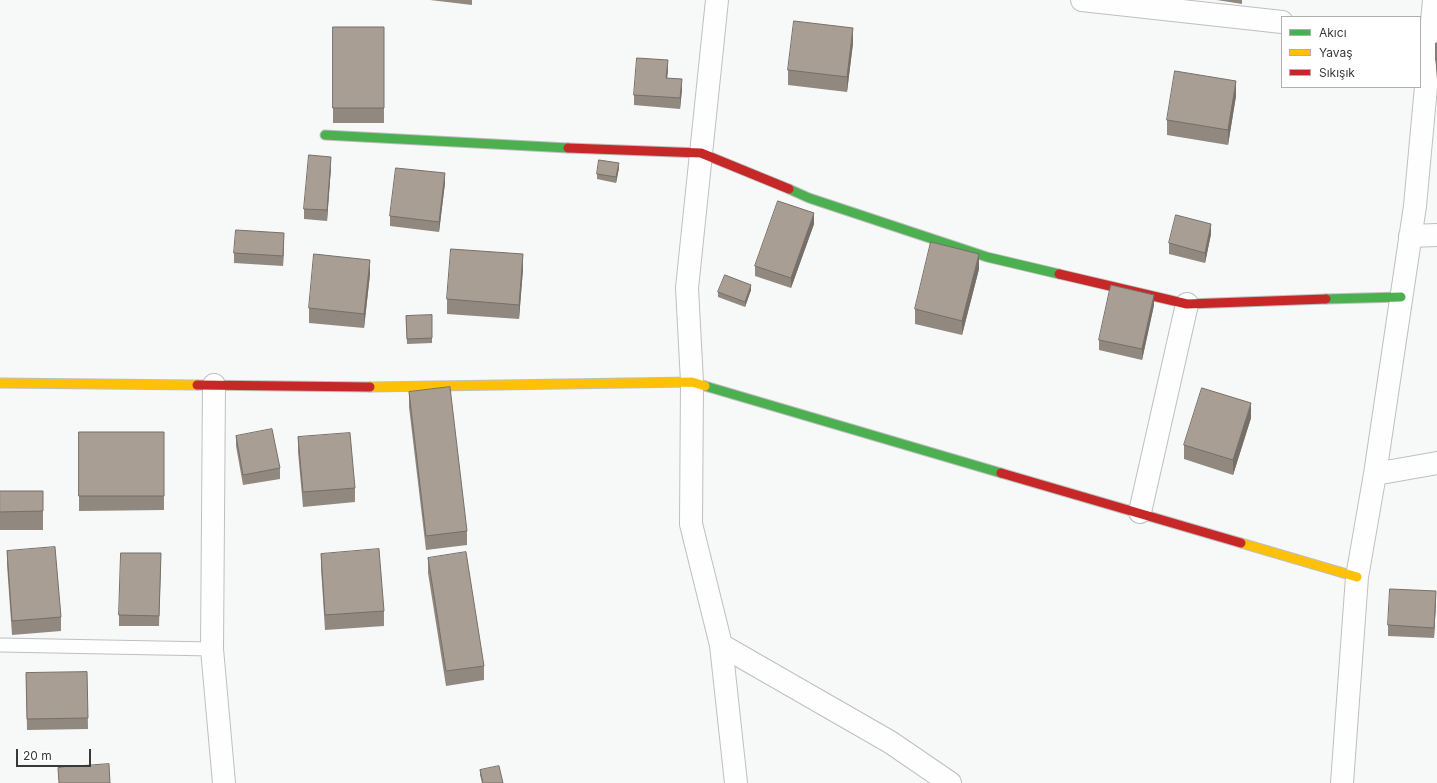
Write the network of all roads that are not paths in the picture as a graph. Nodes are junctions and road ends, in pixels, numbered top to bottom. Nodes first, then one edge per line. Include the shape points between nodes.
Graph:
1 (717, 0) edge
2 (1082, 0) edge
3 (1434, 0) edge
4 (1281, 22) edge
5 (1429, 30) edge
6 (325, 135) dead end
7 (701, 153) junction
8 (1437, 234) edge
9 (1410, 236) junction
10 (1401, 297) junction
11 (1187, 304) junction
12 (692, 382) junction
13 (0, 383) edge
14 (214, 385) junction
15 (1437, 464) edge
16 (1375, 474) junction
17 (1140, 512) junction
18 (1357, 577) junction
19 (0, 645) edge
20 (721, 645) junction
21 (212, 649) junction
22 (224, 783) edge
23 (736, 783) edge
24 (950, 783) edge
25 (1342, 783) edge

1 - 7 street
2 - 4 street
3 - 5 street
5 - 9 street via 1415,206
6 - 7 street via 533,147
7 - 11 street via 809,198 988,257
7 - 12 street via 687,288
8 - 9 street
9 - 10 street
10 - 11 street
10 - 16 street
11 - 17 street
12 - 14 street via 368,387
12 - 17 street
12 - 20 street via 691,524
13 - 14 street
14 - 21 street
15 - 16 street
16 - 18 street
17 - 18 street
18 - 25 street
19 - 21 lane
20 - 23 street
20 - 24 street via 890,742
21 - 22 street

